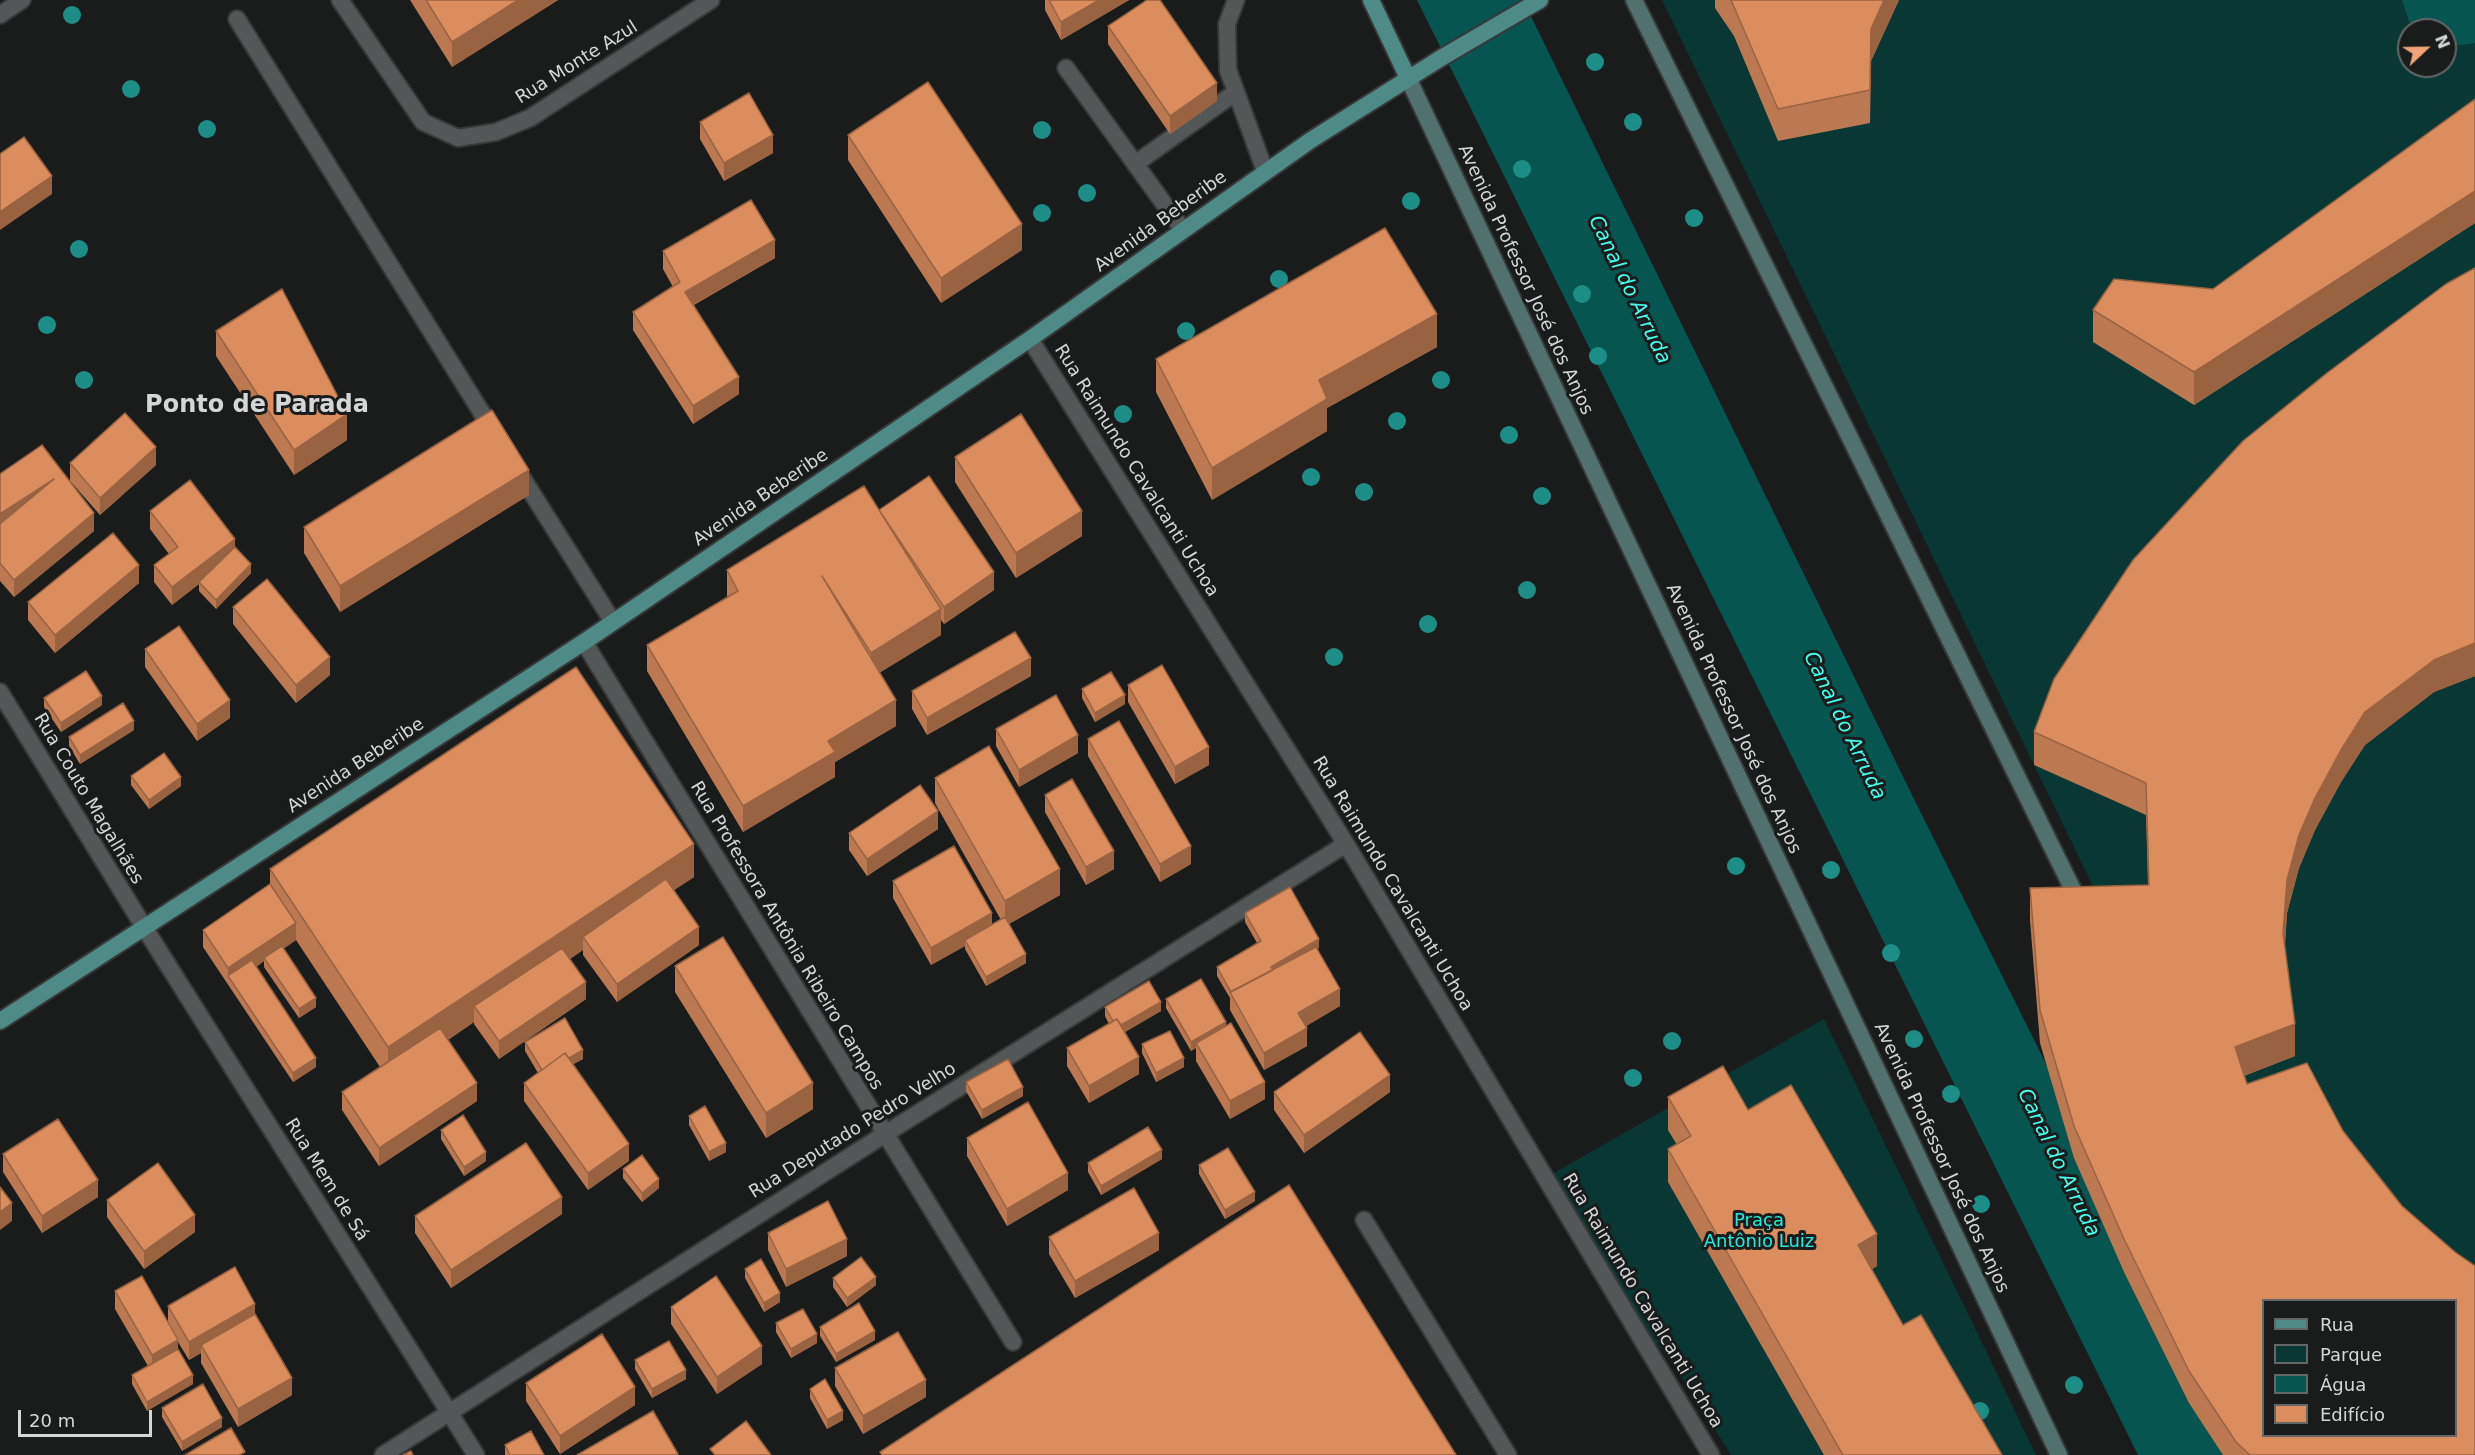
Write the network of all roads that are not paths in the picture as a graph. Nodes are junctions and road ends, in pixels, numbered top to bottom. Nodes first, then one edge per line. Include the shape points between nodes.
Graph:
1 (22, 0) edge
2 (340, 0) edge
3 (711, 0) edge
4 (1236, 0) edge
5 (1371, 0) edge
6 (1540, 0) edge
7 (1634, 0) edge
8 (0, 15) edge
9 (237, 19) dead end
10 (1065, 68) dead end
11 (1408, 78) junction
12 (1236, 92) junction
13 (1135, 164) junction
14 (1265, 171) junction
15 (1183, 230) junction
16 (1030, 339) junction
17 (613, 622) junction
18 (584, 642) junction
19 (0, 692) edge
20 (1346, 844) junction
21 (2087, 918) edge
22 (144, 927) junction
23 (0, 1021) edge
24 (885, 1134) junction
25 (1364, 1220) dead end
26 (1013, 1342) dead end
27 (448, 1411) junction
28 (382, 1455) edge
29 (476, 1455) edge
30 (1508, 1455) edge
31 (1711, 1455) edge
32 (2059, 1455) edge

1 - 8 street
2 - 3 street, Rua Monte Azul via 423,122 458,138 496,132 530,118
4 - 12 street via 1227,24 1228,70
5 - 11 main road, Avenida Professor José dos Anjos
6 - 11 main road, Avenida Beberibe
7 - 21 main road
9 - 17 street
10 - 13 street
11 - 14 main road, Avenida Beberibe
11 - 32 main road, Avenida Professor José dos Anjos
12 - 13 street
12 - 14 street
13 - 15 street
14 - 15 main road, Avenida Beberibe
15 - 16 main road, Avenida Beberibe
16 - 17 main road, Avenida Beberibe
16 - 20 street, Rua Raimundo Cavalcanti Uchoa
17 - 18 main road, Avenida Beberibe
18 - 22 main road, Avenida Beberibe
18 - 24 street, Rua Professora Antônia Ribeiro Campos
19 - 22 street, Rua Couto Magalhães
20 - 24 street, Rua Deputado Pedro Velho
20 - 31 street, Rua Raimundo Cavalcanti Uchoa
22 - 23 main road, Avenida Beberibe
22 - 27 street, Rua Mem de Sá
24 - 26 street, Rua Professora Antônia Ribeiro Campos
24 - 27 street, Rua Deputado Pedro Velho
25 - 30 street
27 - 28 street, Rua Deputado Pedro Velho
27 - 29 street, Rua Mem de Sá

